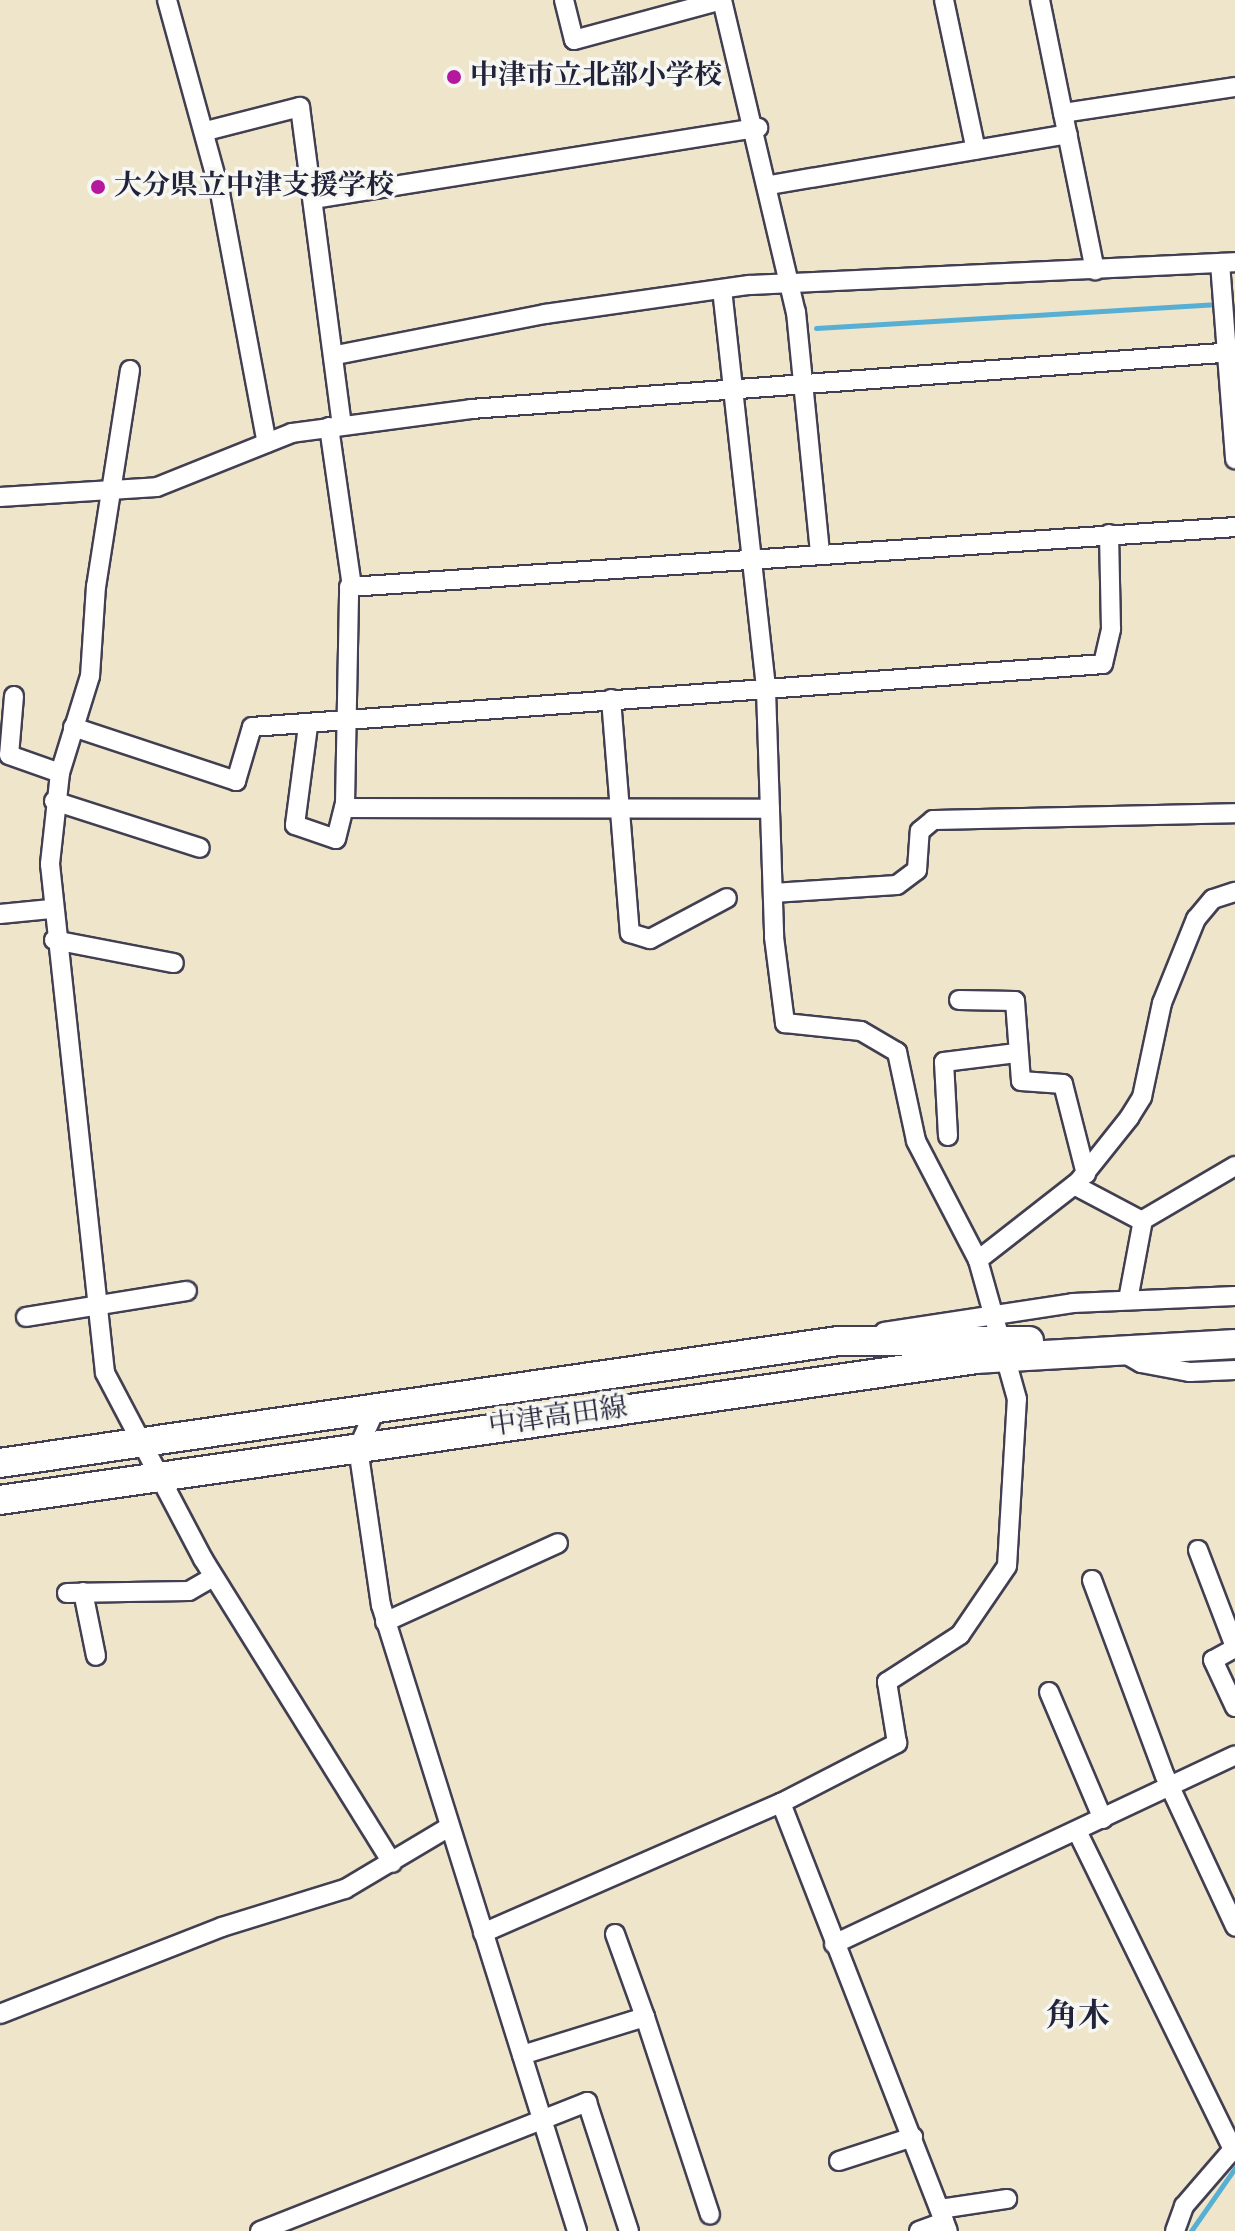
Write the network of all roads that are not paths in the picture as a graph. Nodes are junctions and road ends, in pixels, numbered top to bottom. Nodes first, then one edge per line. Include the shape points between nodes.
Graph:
1 (167, 0) edge
2 (564, 0) edge
3 (944, 0) edge
4 (1040, 0) edge
5 (1235, 87) edge
6 (1063, 113) junction
7 (758, 128) junction
8 (206, 131) junction
9 (1068, 134) junction
10 (976, 150) junction
11 (770, 185) junction
12 (313, 199) junction
13 (1228, 263) edge
14 (1095, 270) junction
15 (790, 283) junction
16 (722, 289) junction
17 (1230, 353) edge
18 (336, 355) junction
19 (130, 370) dead end
20 (804, 385) junction
21 (734, 387) junction
22 (336, 426) junction
23 (267, 443) junction
24 (1235, 459) edge
25 (109, 493) junction
26 (0, 497) edge
27 (1235, 527) edge
28 (1109, 534) junction
29 (820, 554) junction
30 (750, 558) junction
31 (352, 587) junction
32 (766, 690) junction
33 (14, 696) dead end
34 (611, 699) junction
35 (346, 721) junction
36 (308, 726) junction
37 (73, 727) junction
38 (60, 773) junction
39 (54, 801) junction
40 (344, 808) junction
41 (618, 808) junction
42 (770, 809) junction
43 (1235, 813) edge
44 (200, 848) dead end
45 (1235, 892) edge
46 (773, 893) junction
47 (727, 898) dead end
48 (51, 909) junction
49 (0, 914) edge
50 (54, 940) junction
51 (174, 963) dead end
52 (959, 1000) dead end
53 (1016, 1053) junction
54 (948, 1136) dead end
55 (1235, 1166) edge
56 (1080, 1179) junction
57 (1142, 1221) junction
58 (978, 1260) junction
59 (187, 1291) dead end
60 (1235, 1296) edge
61 (1128, 1300) junction
62 (100, 1305) junction
63 (26, 1317) dead end
64 (1001, 1337) junction
65 (1235, 1344) edge
66 (1117, 1349) junction
67 (1235, 1370) edge
68 (376, 1408) junction
69 (138, 1443) junction
70 (358, 1448) junction
71 (0, 1463) edge
72 (156, 1477) junction
73 (0, 1500) edge
74 (558, 1543) dead end
75 (1198, 1550) dead end
76 (213, 1577) junction
77 (1092, 1580) dead end
78 (385, 1622) junction
79 (1235, 1648) edge
80 (96, 1656) dead end
81 (1049, 1692) dead end
82 (1235, 1707) edge
83 (1235, 1755) edge
84 (1170, 1788) junction
85 (781, 1803) junction
86 (1103, 1819) junction
87 (449, 1827) junction
88 (1077, 1831) junction
89 (392, 1863) junction
90 (1235, 1926) edge
91 (483, 1933) junction
92 (615, 1934) dead end
93 (834, 1944) junction
94 (0, 2014) edge
95 (645, 2017) junction
96 (522, 2055) junction
97 (541, 2114) junction
98 (913, 2137) junction
99 (1234, 2148) edge
100 (839, 2161) dead end
101 (1007, 2199) dead end
102 (710, 2215) dead end
103 (944, 2221) edge
104 (260, 2231) edge
105 (577, 2231) edge
106 (629, 2231) edge
107 (919, 2231) edge
108 (1175, 2231) edge

1 - 8 street
2 - 7 street via 574,40 722,0
3 - 10 street
4 - 6 street
5 - 6 street
6 - 9 street
7 - 11 street
7 - 12 street
8 - 12 street via 300,107
8 - 23 street
9 - 10 street
9 - 14 street
10 - 11 street
11 - 15 street
12 - 18 street
13 - 14 street
13 - 17 street
14 - 15 street
15 - 16 street
15 - 20 street
16 - 18 street
16 - 21 street
17 - 20 street
17 - 24 street
18 - 22 street
19 - 25 street
20 - 21 street
20 - 29 street
21 - 22 street
21 - 30 street
22 - 23 street
22 - 31 street
23 - 25 street via 169,483
25 - 26 street
25 - 37 street via 90,676
27 - 28 street
28 - 29 street
28 - 32 street via 1111,629 1103,664
29 - 30 street
30 - 31 street
30 - 32 street
31 - 35 street via 344,597
32 - 34 street
32 - 42 street
33 - 38 street via 9,755
34 - 35 street
34 - 41 street
35 - 36 street
35 - 40 street
36 - 37 street via 252,727 236,781
36 - 40 street via 297,830 336,839
37 - 38 street
38 - 39 street
39 - 44 street
39 - 48 street
40 - 41 street
41 - 42 street
41 - 47 street via 633,937 650,939
42 - 46 street
43 - 46 street via 933,820 920,831 917,870 897,885
45 - 56 street via 1213,899 1196,919 1162,1003 1142,1097
46 - 58 street via 785,1023 861,1031 897,1052 916,1141
48 - 49 street
48 - 50 street
50 - 51 street
50 - 62 street
52 - 53 street via 1013,998
53 - 54 street via 944,1062
53 - 56 street via 1024,1085 1053,1080 1066,1087
55 - 57 street
56 - 57 street
56 - 58 street
57 - 61 street
58 - 64 street
59 - 62 street
60 - 61 street
61 - 64 street
62 - 63 street
62 - 69 street via 105,1373
64 - 66 main road, 中津高田線
64 - 68 main road, 中津高田線 via 838,1341
64 - 70 main road, 中津高田線
64 - 85 street via 1018,1410 1004,1573 960,1635 887,1682 898,1734 894,1747
65 - 66 main road, 中津高田線
66 - 67 street via 1141,1363
68 - 69 main road, 中津高田線
68 - 70 street
69 - 71 main road, 中津高田線
69 - 72 street
70 - 72 main road, 中津高田線
70 - 78 street
72 - 73 main road, 中津高田線
72 - 76 street
74 - 78 street
75 - 79 street
76 - 80 street via 189,1591 75,1592
76 - 89 street
77 - 84 street
78 - 87 street
79 - 82 street via 1213,1660
81 - 86 street
83 - 84 street
84 - 86 street
84 - 90 street
85 - 91 street
85 - 93 street
86 - 88 street
87 - 89 street
87 - 91 street
88 - 93 street
88 - 99 street
89 - 94 street via 345,1889 222,1927
91 - 96 street
92 - 95 street
93 - 98 street
95 - 96 street
95 - 102 street
96 - 97 street
97 - 104 street
97 - 105 street
97 - 106 street via 587,2102
98 - 100 street
98 - 103 street
99 - 108 street via 1184,2206
101 - 103 street
103 - 107 street

